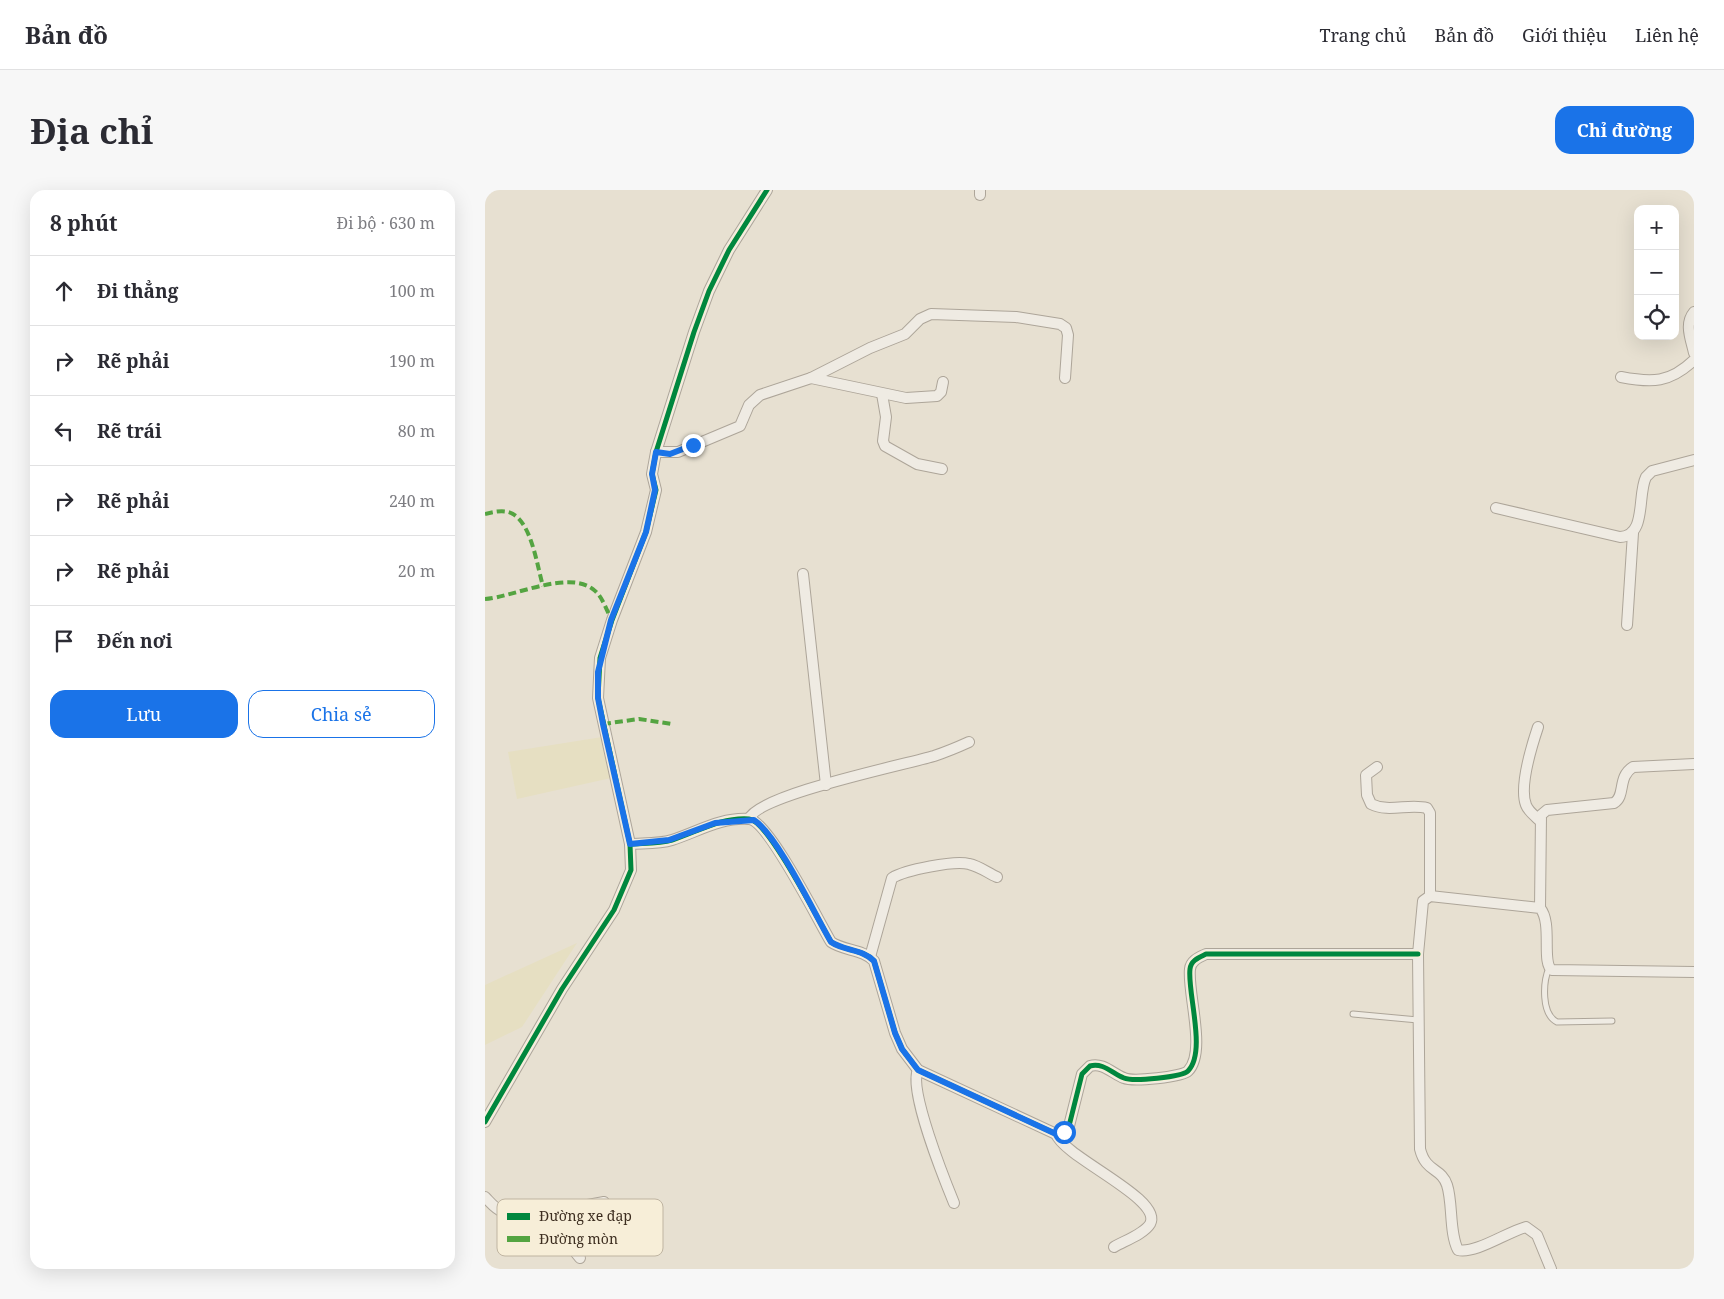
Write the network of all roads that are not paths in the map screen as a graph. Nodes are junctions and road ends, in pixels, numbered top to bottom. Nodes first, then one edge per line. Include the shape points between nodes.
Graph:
1 (767, 190) edge
2 (1694, 312) edge
3 (1694, 354) edge
4 (1694, 360) edge
5 (1621, 377) dead end
6 (811, 378) junction
7 (1065, 378) dead end
8 (943, 382) dead end
9 (882, 394) junction
10 (656, 452) junction
11 (1694, 460) edge
12 (942, 469) dead end
13 (1496, 508) dead end
14 (1633, 533) junction
15 (803, 574) dead end
16 (1627, 625) dead end
17 (1538, 727) dead end
18 (969, 742) dead end
19 (1694, 764) edge
20 (1377, 767) dead end
21 (826, 785) junction
22 (749, 819) junction
23 (1539, 820) junction
24 (630, 844) junction
25 (997, 877) dead end
26 (1430, 896) junction
27 (1540, 908) junction
28 (1418, 954) junction
29 (870, 957) junction
30 (1549, 968) junction
31 (1694, 972) edge
32 (1353, 1014) dead end
33 (1419, 1020) junction
34 (1612, 1021) dead end
35 (918, 1070) junction
36 (485, 1122) edge
37 (1056, 1134) junction
38 (485, 1196) edge
39 (954, 1204) dead end
40 (497, 1208) edge
41 (1114, 1247) dead end
42 (1551, 1269) edge

1 - 10 street via 729,250 709,291
2 - 3 street via 1688,327
4 - 5 street via 1661,381
6 - 7 street via 905,334 920,319 931,314 1016,317 1061,324 1068,335
6 - 9 street
6 - 10 street via 760,395 749,405 740,426 678,452
8 - 9 street via 937,396 906,398
9 - 12 street via 886,417 885,446 917,464
10 - 24 street via 652,474 655,490 646,532 611,620 598,672 598,698
11 - 14 street via 1652,471 1646,477
13 - 14 street via 1620,538
14 - 16 street
15 - 21 street
17 - 23 street via 1528,761 1525,796 1526,805
18 - 21 street via 934,756
19 - 23 street via 1633,767 1623,777 1618,801 1547,810
20 - 26 street via 1366,775 1367,796 1371,804 1389,808 1421,806 1430,813
21 - 22 street via 765,805
22 - 24 street via 715,823 669,840
22 - 29 street via 762,826 774,842 831,942
23 - 27 street
24 - 36 street via 631,870 614,910 542,1022
25 - 29 street via 968,863 897,875 890,882
26 - 27 street
26 - 28 street via 1423,900
27 - 30 street via 1547,918
28 - 33 street
28 - 37 street via 1207,954 1197,959 1190,969 1195,1052 1190,1068 1181,1074 1131,1080 1101,1066 1090,1066 1082,1074 1069,1126
29 - 35 street via 876,966 895,1033 902,1049
30 - 31 street
30 - 34 lane via 1546,974 1546,1006 1553,1020
32 - 33 lane
33 - 42 street via 1420,1149 1423,1162 1442,1175 1447,1185 1459,1250 1526,1227 1537,1235
35 - 37 street
35 - 39 street via 915,1075 919,1101
37 - 41 street via 1058,1140 1073,1153 1141,1201 1151,1216 1148,1228
38 - 40 street

